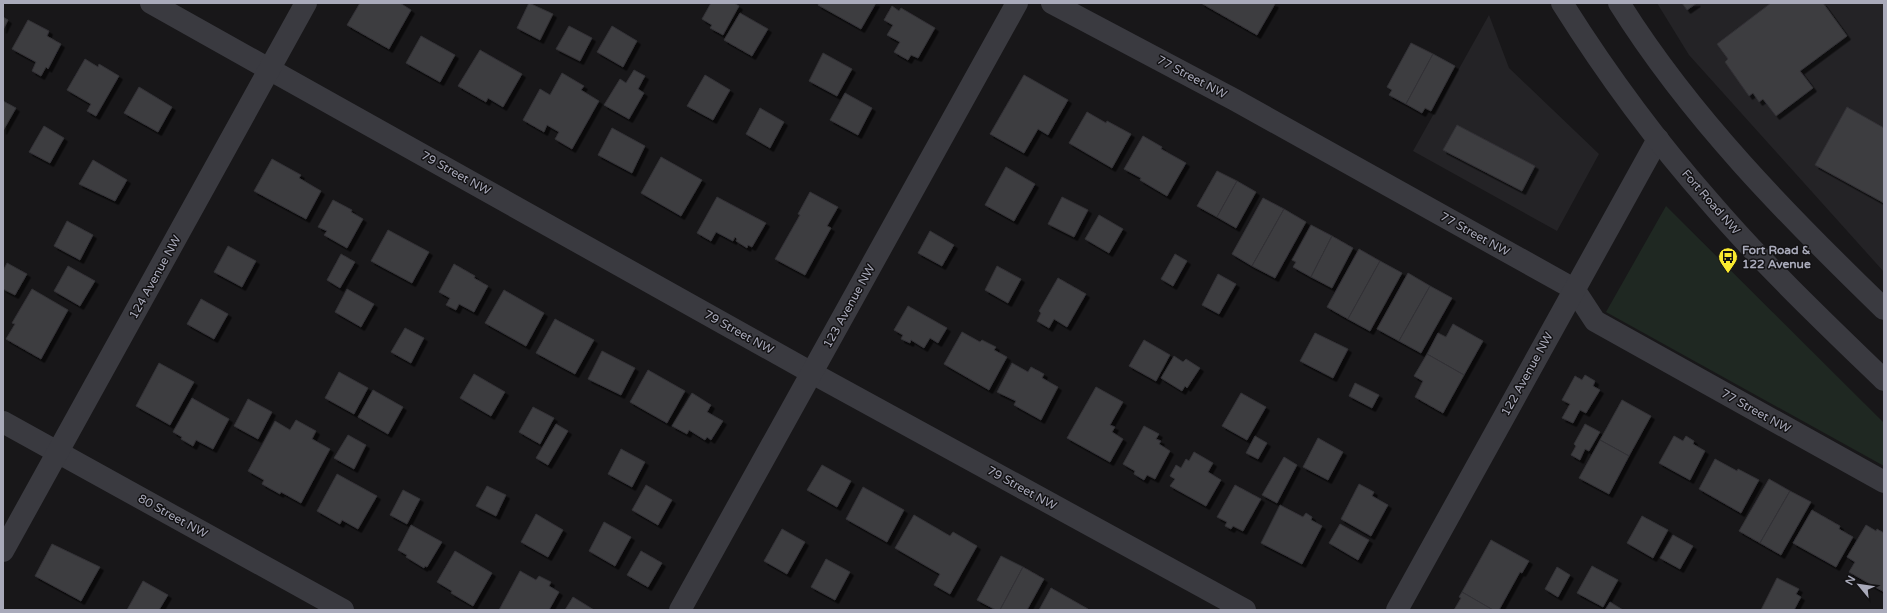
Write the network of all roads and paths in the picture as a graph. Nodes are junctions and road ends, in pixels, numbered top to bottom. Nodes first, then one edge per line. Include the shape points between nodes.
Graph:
1 (151, 3) edge
2 (306, 3) edge
3 (1017, 3) edge
4 (1052, 3) edge
5 (1562, 3) edge
6 (1619, 3) edge
7 (270, 69) junction
8 (1658, 139) junction
9 (1574, 289) junction
10 (1884, 309) edge
11 (812, 373) junction
12 (1884, 380) edge
13 (3, 422) edge
14 (58, 452) junction
15 (1884, 482) edge
16 (3, 551) edge
17 (343, 610) edge
18 (680, 610) edge
19 (1245, 610) edge
20 (1397, 610) edge

1 - 7 street, 79 Street NW
2 - 7 street, 124 Avenue NW
3 - 11 street, 123 Avenue NW
4 - 9 street, 77 Street NW via 1235,100
5 - 8 street, Fort Road NW via 1593,52
6 - 10 street via 1684,95 1760,184
7 - 11 street, 79 Street NW
7 - 14 street, 124 Avenue NW
8 - 9 street, 122 Avenue NW
8 - 12 street, Fort Road NW via 1711,204 1764,261
9 - 15 street, 77 Street NW via 1594,322
9 - 20 street, 122 Avenue NW
11 - 18 street, 123 Avenue NW
11 - 19 street, 79 Street NW
13 - 14 street, 80 Street NW
14 - 16 street, 124 Avenue NW
14 - 17 street, 80 Street NW

